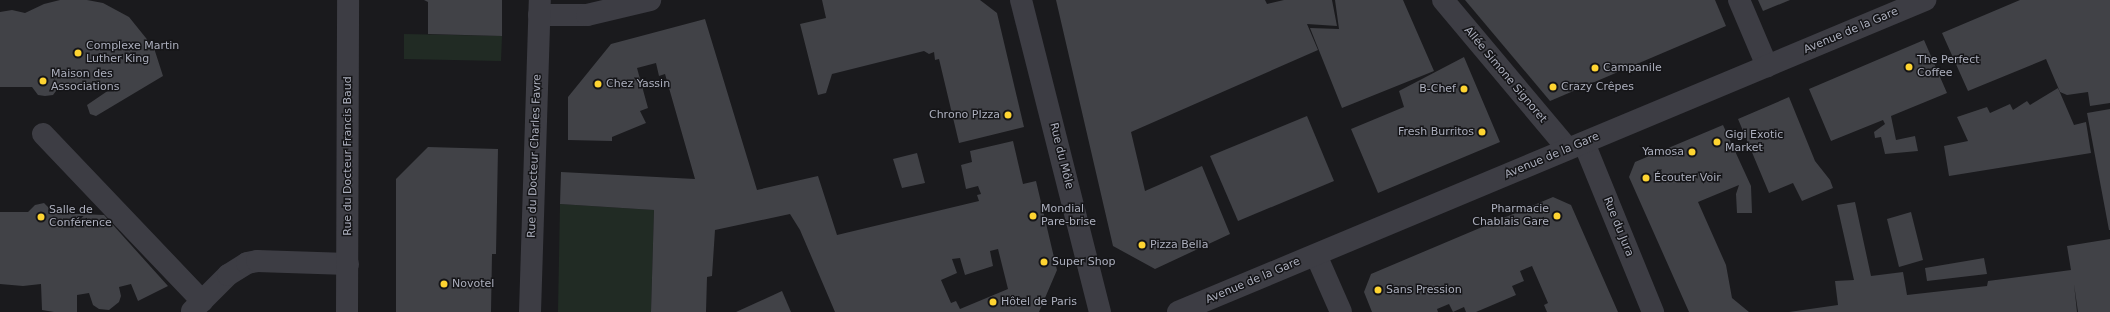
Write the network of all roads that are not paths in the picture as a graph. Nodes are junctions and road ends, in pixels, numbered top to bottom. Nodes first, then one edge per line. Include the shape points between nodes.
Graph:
1 (348, 0) edge
2 (650, 0) edge
3 (1021, 0) edge
4 (1443, 0) edge
5 (1739, 0) edge
6 (1925, 0) edge
7 (540, 8) edge
8 (1767, 66) junction
9 (43, 134) dead end
10 (1576, 146) junction
11 (1316, 255) junction
12 (348, 264) junction
13 (196, 307) edge
14 (347, 312) edge
15 (530, 312) edge
16 (1100, 312) edge
17 (1178, 312) edge
18 (1341, 312) edge
19 (1653, 312) edge

1 - 12 street, Rue du Docteur Francis Baud
2 - 7 street via 587,15
3 - 16 street, Rue du Môle
4 - 10 street, Allée Simone Signoret
5 - 8 street
6 - 8 street, Avenue de la Gare
7 - 15 street, Rue du Docteur Charles Favre
8 - 10 street, Avenue de la Gare
9 - 13 street
10 - 11 street, Avenue de la Gare
10 - 19 street, Rue du Jura
11 - 17 street, Avenue de la Gare
11 - 18 street
12 - 13 street via 257,261 247,263 228,275
12 - 14 street, Rue du Docteur Francis Baud

